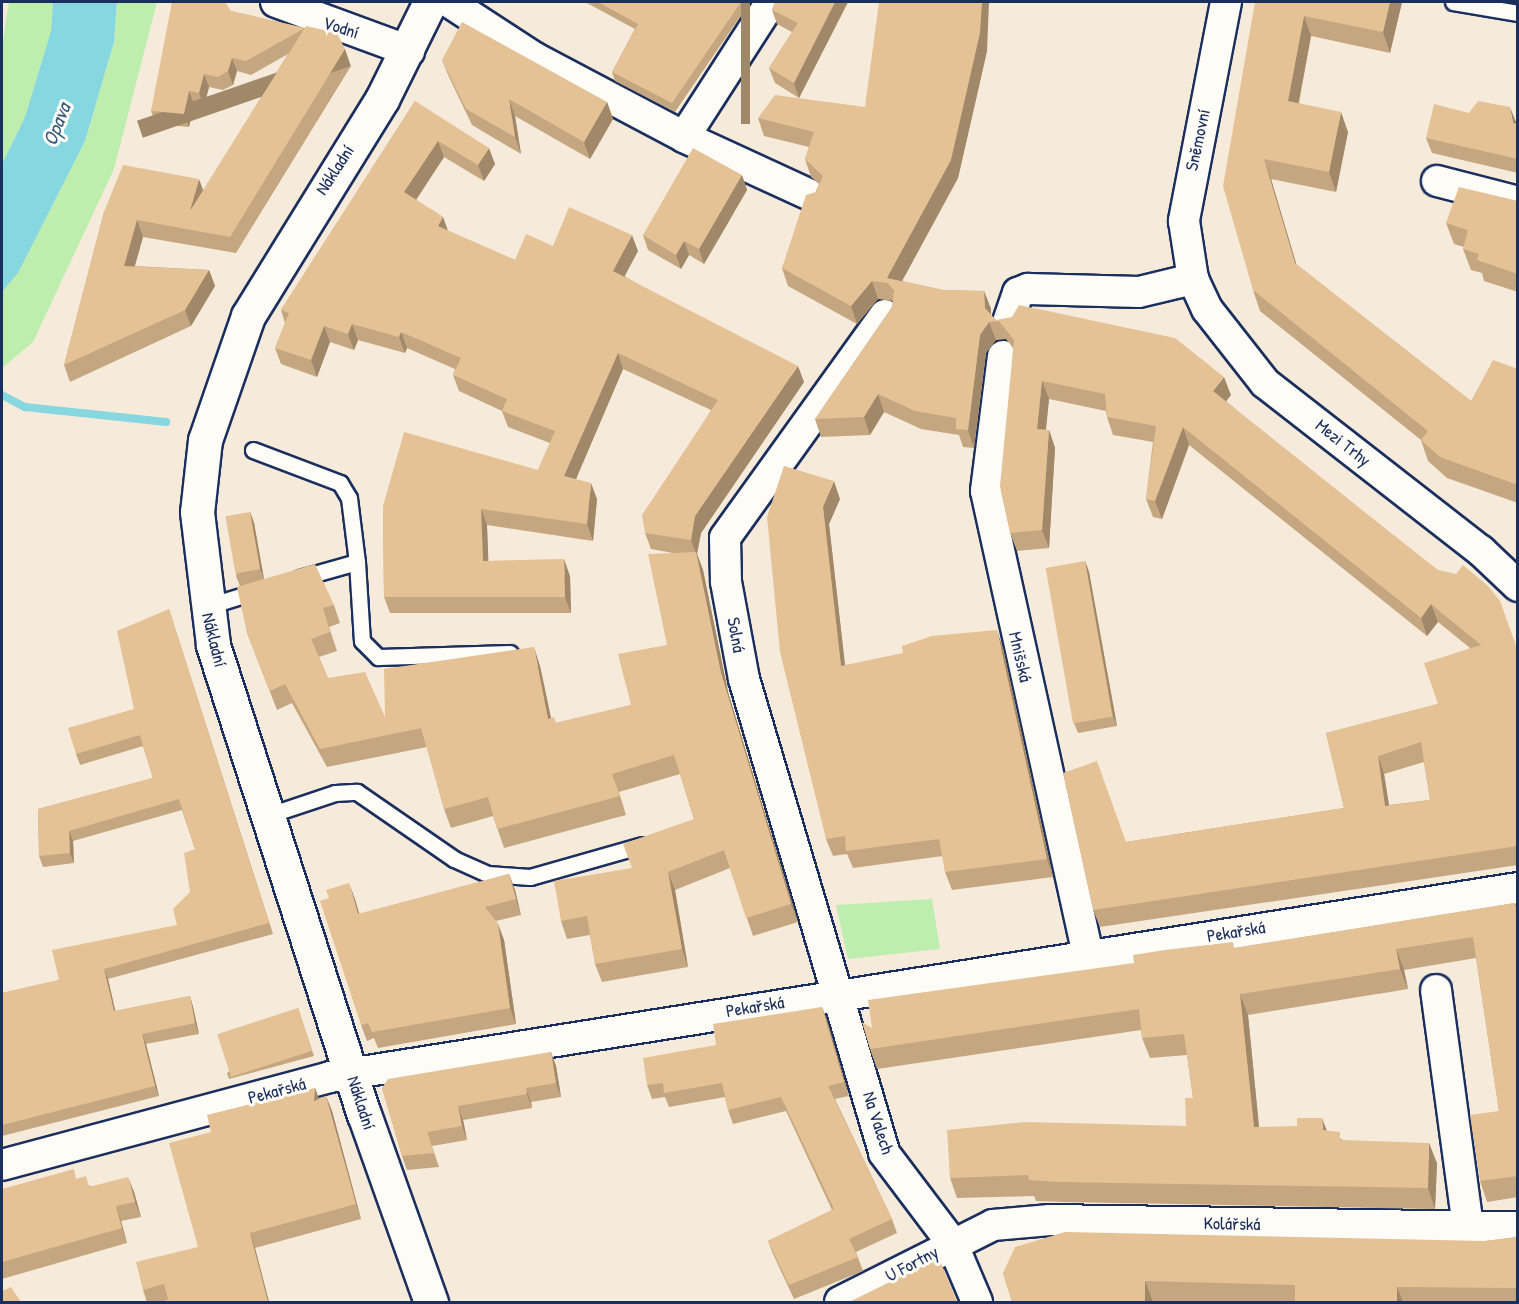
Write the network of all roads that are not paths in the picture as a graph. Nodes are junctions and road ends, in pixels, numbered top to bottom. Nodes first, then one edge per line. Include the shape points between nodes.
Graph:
1 (276, 2) edge
2 (430, 2) edge
3 (449, 2) edge
4 (771, 2) edge
5 (1226, 2) edge
6 (1453, 2) edge
7 (1518, 13) edge
8 (409, 51) junction
9 (684, 137) junction
10 (1437, 181) dead end
11 (812, 196) edge
12 (1518, 202) edge
13 (1193, 279) junction
14 (885, 315) edge
15 (1008, 322) edge
16 (1003, 356) dead end
17 (253, 450) dead end
18 (357, 562) junction
19 (1518, 586) edge
20 (205, 607) junction
21 (523, 652) edge
22 (266, 816) junction
23 (642, 845) edge
24 (1518, 888) edge
25 (1088, 955) junction
26 (1436, 990) dead end
27 (839, 993) junction
28 (351, 1073) junction
29 (2, 1165) edge
30 (1468, 1227) junction
31 (1516, 1227) dead end
32 (951, 1243) junction
33 (431, 1302) edge
34 (840, 1302) edge
35 (977, 1302) edge

1 - 8 street, Vodní
2 - 8 street, Nákladní
3 - 9 street via 535,58
4 - 9 street
5 - 13 street, Sněmovní via 1184,221
6 - 7 lane
8 - 20 street, Nákladní via 286,248 224,372 199,473
9 - 11 street
10 - 12 street
13 - 15 street via 1139,292 1028,289 1018,293
13 - 19 street, Mezi Trhy via 1221,334 1265,383 1481,551
14 - 27 street, Solná via 725,538 726,582 744,679
16 - 25 street, Mnišská via 986,491
17 - 18 lane via 340,483 349,498
18 - 20 lane
18 - 21 lane via 362,641 378,657
20 - 22 street, Nákladní
22 - 23 lane via 335,793 357,792 454,859 488,874 519,877
22 - 28 street, Nákladní
24 - 25 street, Pekařská
25 - 27 street, Pekařská
26 - 30 street
27 - 28 street, Pekařská
27 - 32 street, Na Valech via 884,1153
28 - 29 street, Pekařská
28 - 33 street, Nákladní
30 - 31 street, Kolářská
30 - 32 street, Kolářská via 1050,1220 993,1225
32 - 34 street, U Fortny
32 - 35 street, Na Valech

